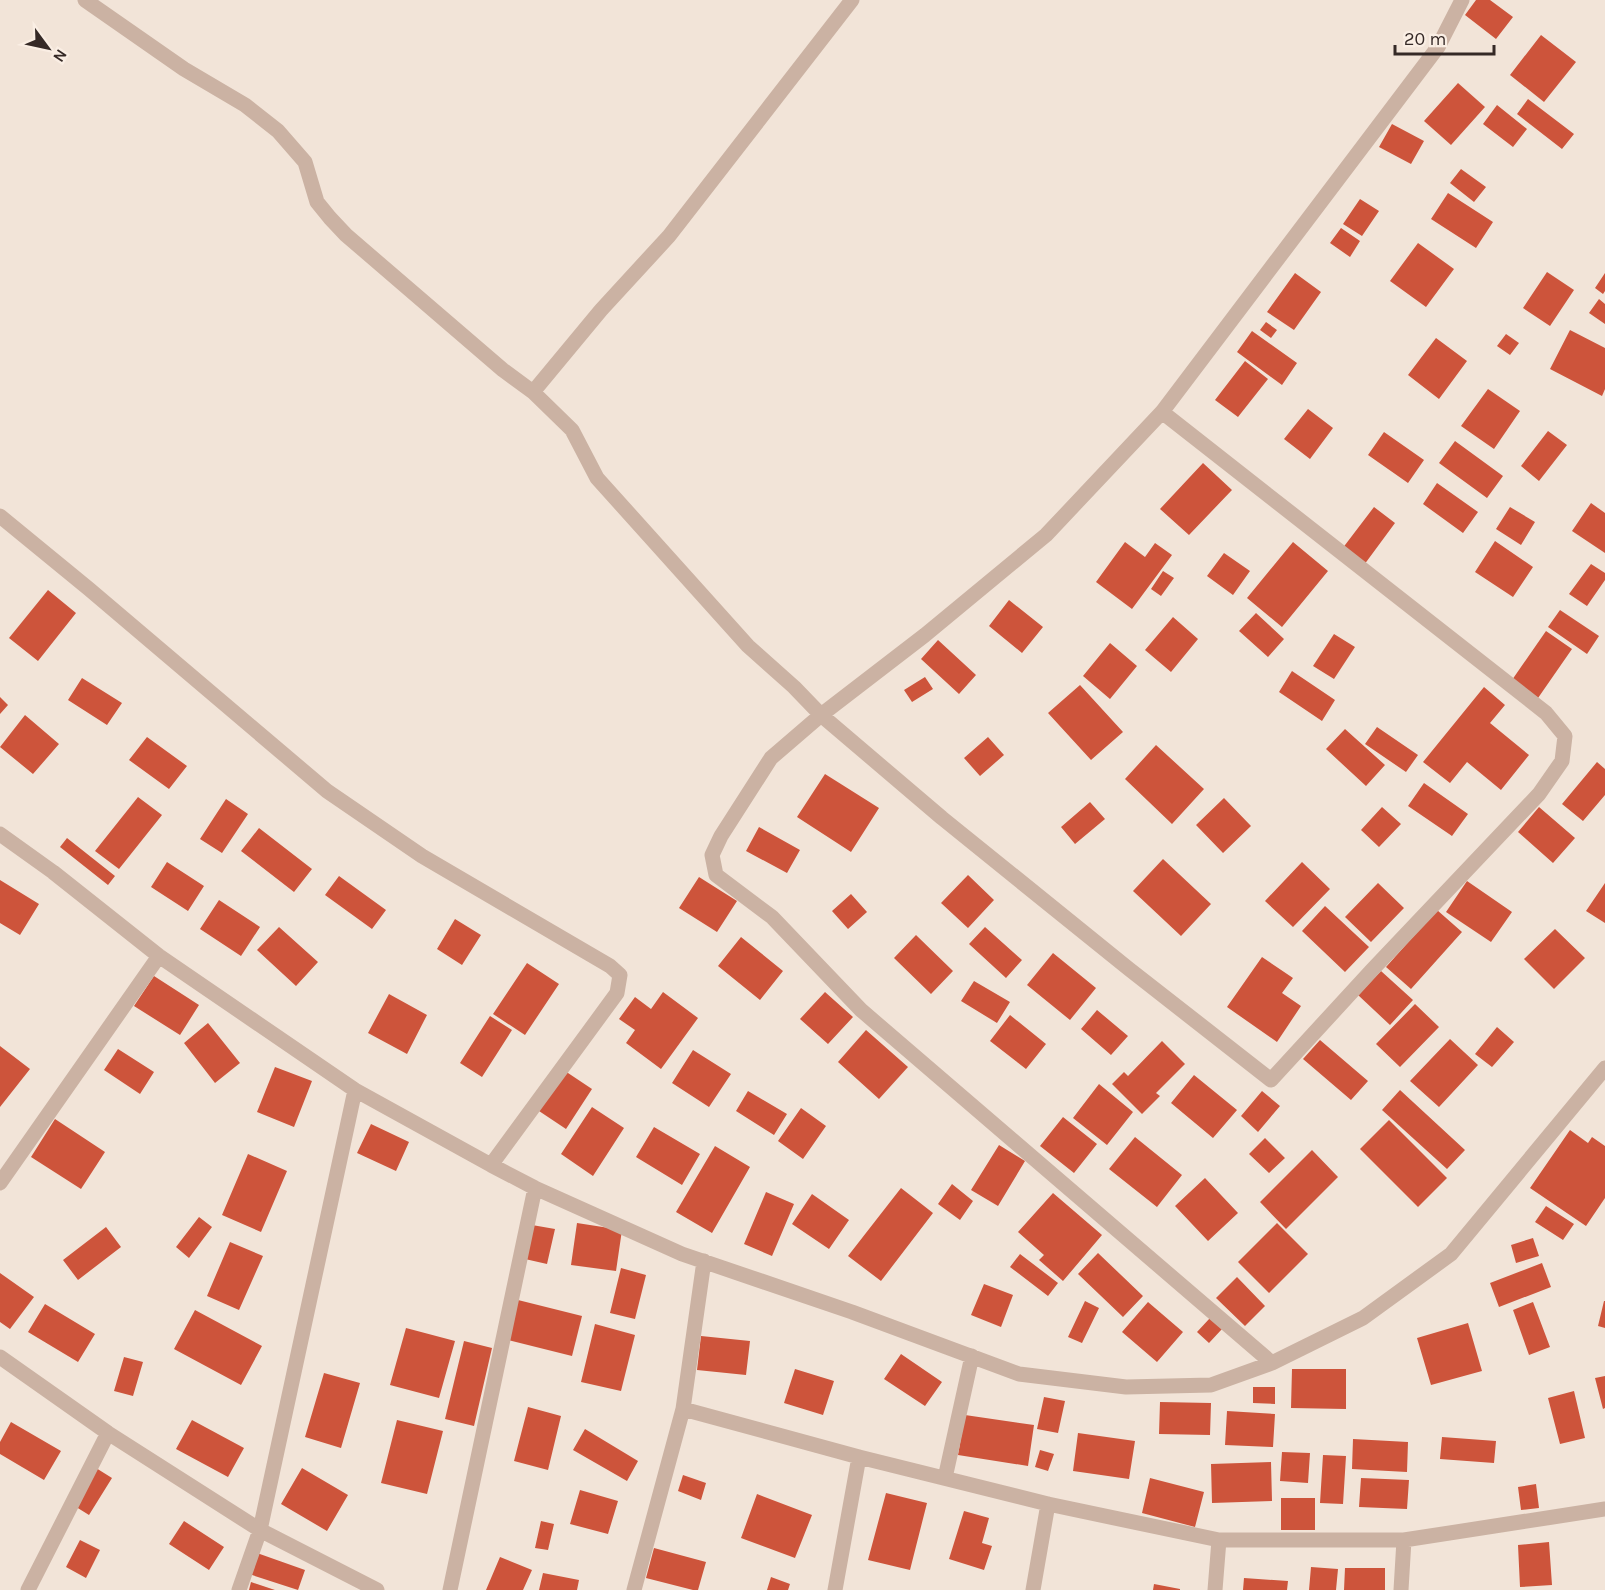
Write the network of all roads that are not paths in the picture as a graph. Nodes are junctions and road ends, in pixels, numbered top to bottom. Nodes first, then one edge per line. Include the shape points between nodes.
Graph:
1 (85, 0) edge
2 (852, 0) edge
3 (1462, 0) edge
4 (533, 392) junction
5 (1162, 412) junction
6 (0, 516) edge
7 (821, 715) junction
8 (0, 834) edge
9 (159, 956) junction
10 (1605, 1068) edge
11 (355, 1090) junction
12 (491, 1166) junction
13 (0, 1183) edge
14 (535, 1188) junction
15 (704, 1262) junction
16 (972, 1356) junction
17 (0, 1357) edge
18 (1272, 1363) junction
19 (683, 1409) junction
20 (108, 1433) junction
21 (859, 1457) junction
22 (945, 1478) junction
23 (1048, 1504) junction
24 (1605, 1509) edge
25 (260, 1530) junction
26 (1219, 1540) junction
27 (1404, 1540) junction
28 (28, 1590) edge
29 (239, 1590) edge
30 (377, 1590) edge
31 (450, 1590) edge
32 (634, 1590) edge
33 (835, 1590) edge
34 (1033, 1590) edge
35 (1215, 1590) edge
36 (1401, 1590) edge

1 - 4 street via 278,131 305,162 317,202 346,235
2 - 4 street via 669,236 600,310
3 - 5 street via 1438,46
4 - 7 street via 572,430 597,478 748,646
5 - 7 street via 1046,535
5 - 7 street via 1546,713 1565,736 1563,761 1539,794 1271,1080 942,818
6 - 12 street via 327,791 422,856 620,975 617,993
7 - 18 street via 771,758 712,855 716,875 772,917 870,1018
8 - 9 street
9 - 11 street
9 - 13 street
10 - 18 street via 1451,1254 1363,1318
11 - 12 street
11 - 25 street
12 - 14 street
14 - 15 street
14 - 31 street
15 - 16 street
15 - 19 street
16 - 18 street via 1019,1374 1126,1387 1211,1385
16 - 22 street
17 - 20 street
19 - 21 street
19 - 32 street
20 - 25 street
20 - 28 street
21 - 22 street
21 - 33 street
22 - 23 street
23 - 26 street
23 - 34 street
24 - 27 street
25 - 29 street
25 - 30 street
26 - 27 street
26 - 35 street
27 - 36 street

